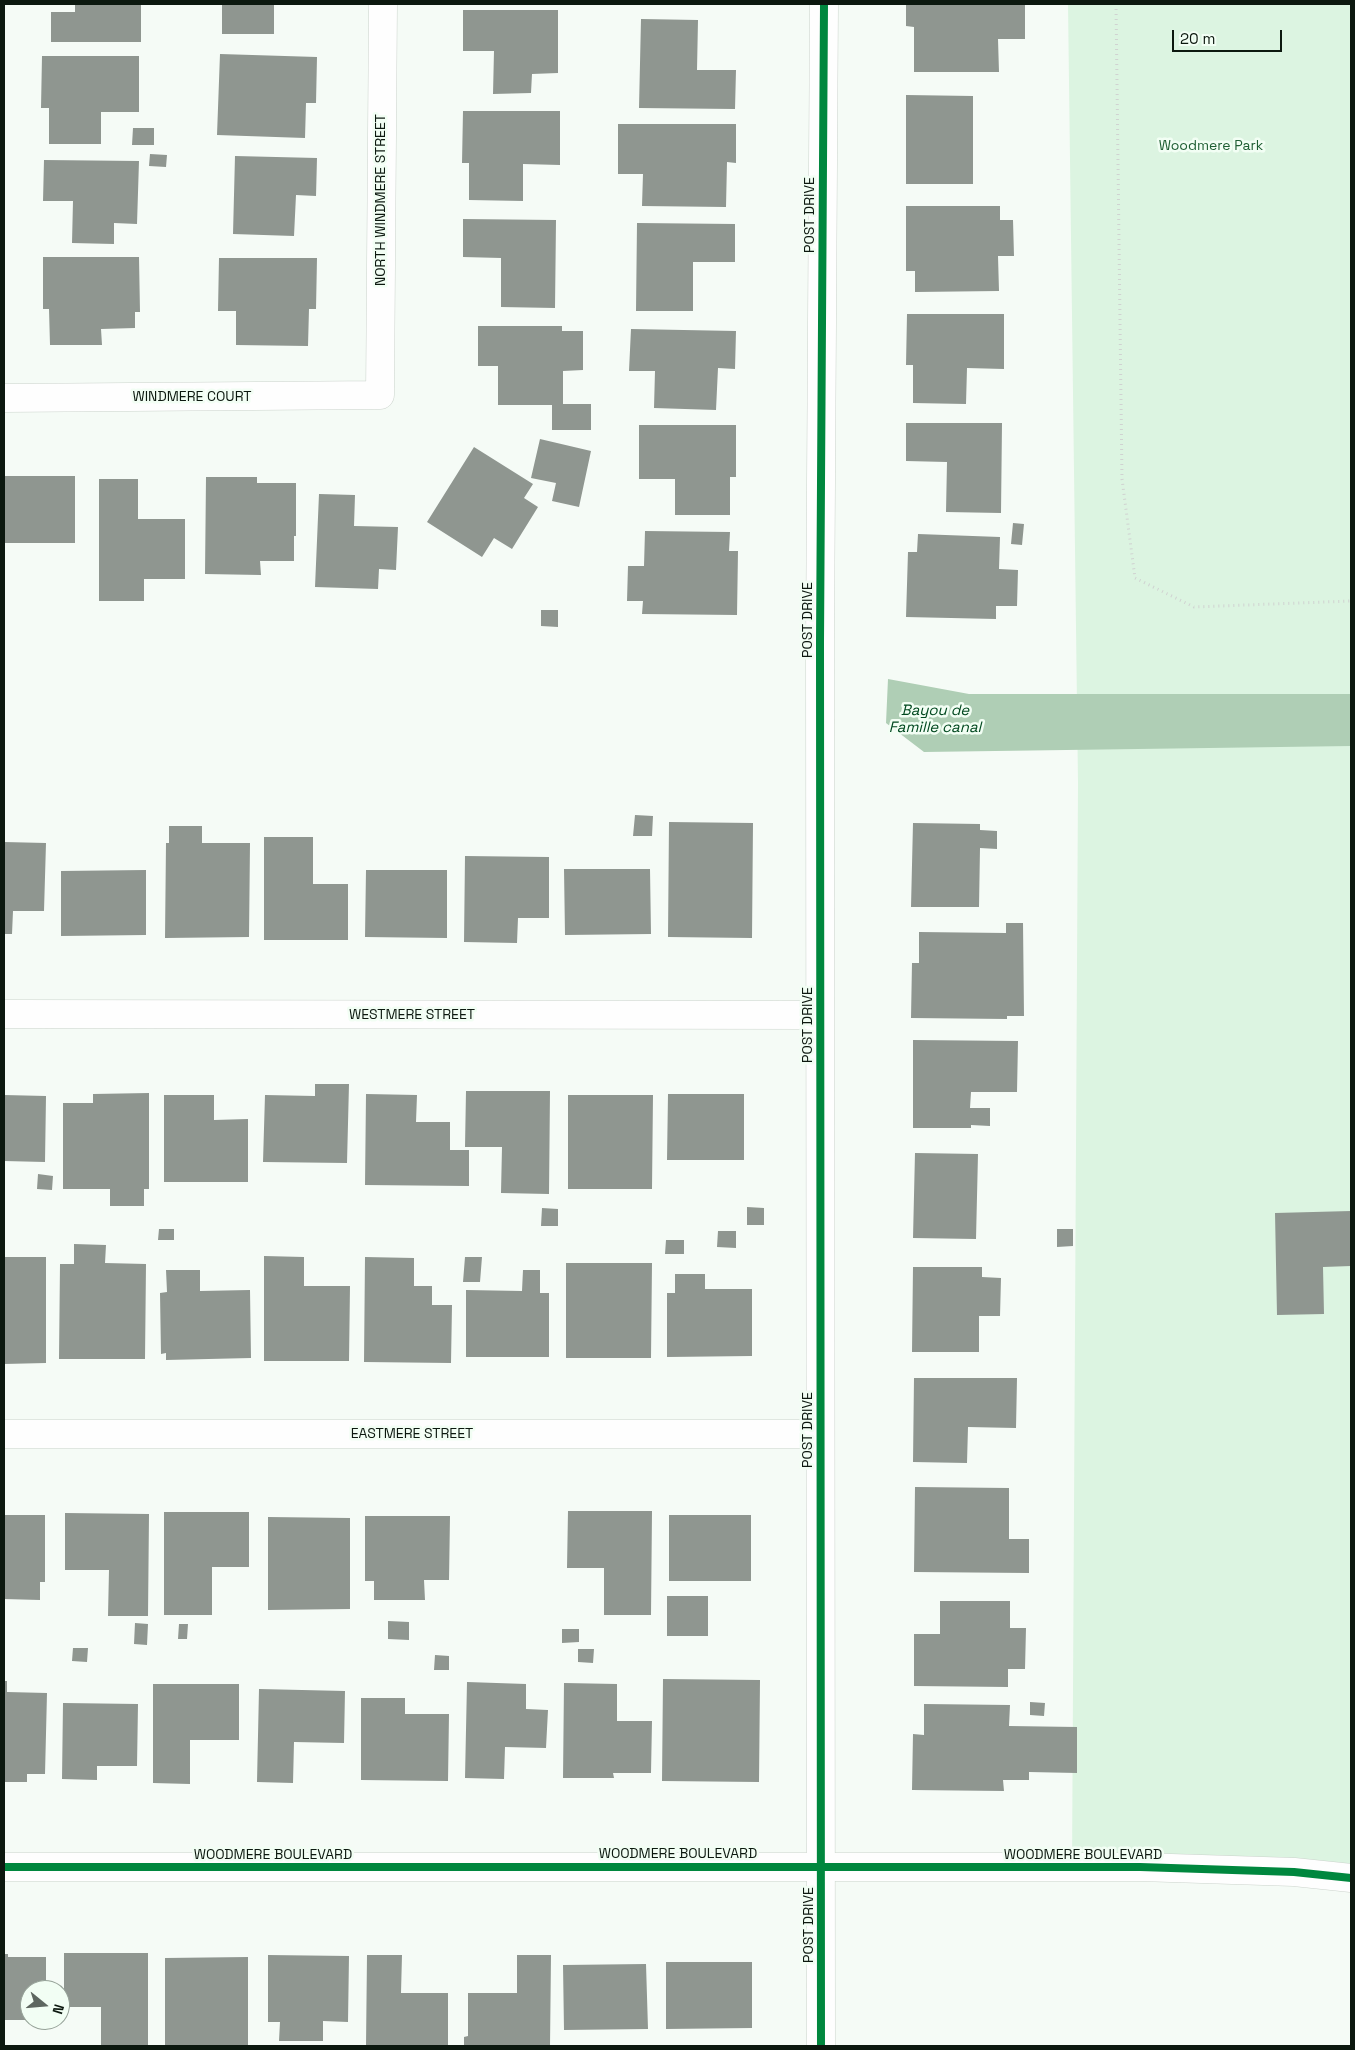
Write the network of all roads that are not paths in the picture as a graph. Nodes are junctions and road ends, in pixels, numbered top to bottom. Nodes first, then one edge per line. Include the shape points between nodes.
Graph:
1 (383, 4) edge
2 (824, 4) edge
3 (380, 396) joint
4 (4, 398) edge
5 (4, 1014) edge
6 (820, 1015) junction
7 (4, 1434) edge
8 (820, 1434) junction
9 (4, 1867) edge
10 (821, 1867) junction
11 (1351, 1878) edge
12 (821, 2046) edge

1 - 3 street, NORTH WINDMERE STREET
2 - 6 street, POST DRIVE
3 - 4 street, WINDMERE COURT
5 - 6 street, WESTMERE STREET
6 - 8 street, POST DRIVE
7 - 8 street, EASTMERE STREET
8 - 10 street, POST DRIVE
9 - 10 street, WOODMERE BOULEVARD
10 - 11 street, WOODMERE BOULEVARD via 1140,1867 1294,1872
10 - 12 street, POST DRIVE

